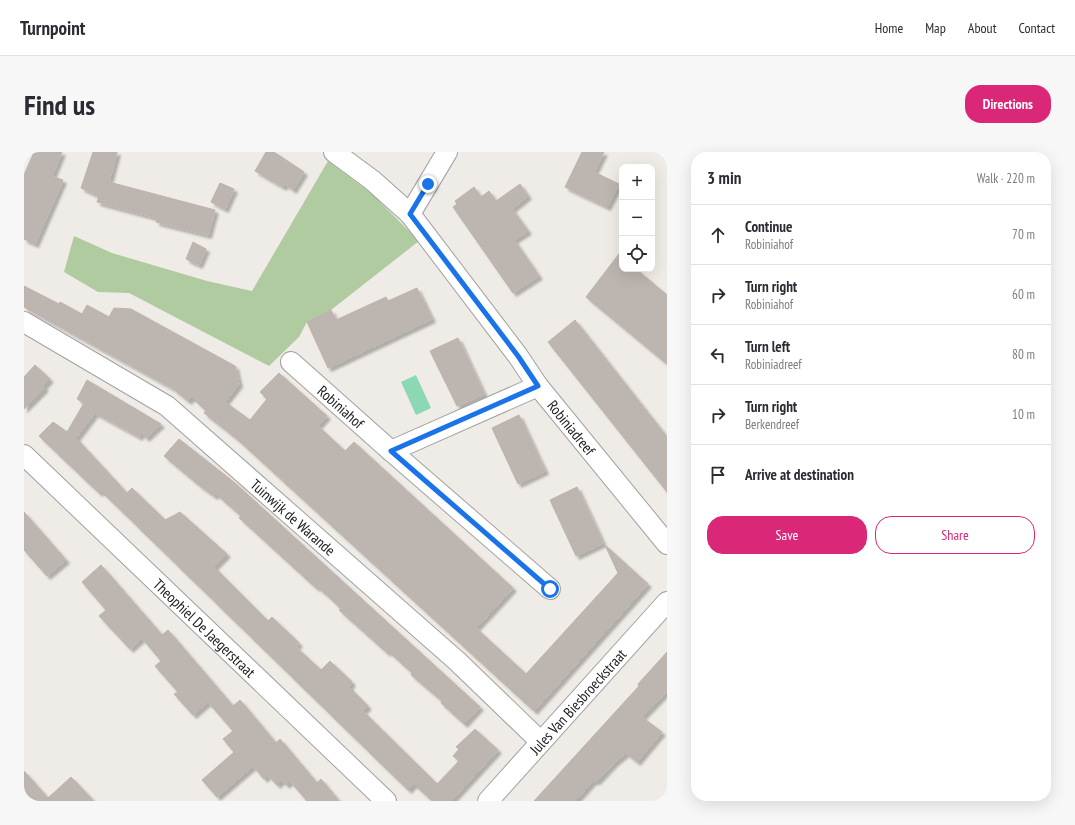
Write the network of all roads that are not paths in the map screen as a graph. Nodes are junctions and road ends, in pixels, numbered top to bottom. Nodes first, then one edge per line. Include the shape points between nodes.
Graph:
1 (334, 152) edge
2 (447, 152) edge
3 (410, 214) junction
4 (24, 322) edge
5 (291, 362) dead end
6 (538, 386) junction
7 (391, 451) junction
8 (24, 455) edge
9 (667, 544) edge
10 (550, 589) dead end
11 (667, 602) edge
12 (541, 742) junction
13 (386, 801) edge
14 (488, 801) edge

1 - 3 street, Robiniadreef via 372,180
2 - 3 street
3 - 6 street, Robiniadreef
4 - 12 street, Tuinwijk de Warande via 167,406 457,661
5 - 7 street, Robiniahof
6 - 7 street
6 - 9 street, Robiniadreef
7 - 10 street, Robiniahof
8 - 13 street, Theophiel De Jaegerstraat
11 - 12 street, Jules Van Biesbroeckstraat
12 - 14 street, Jules Van Biesbroeckstraat

